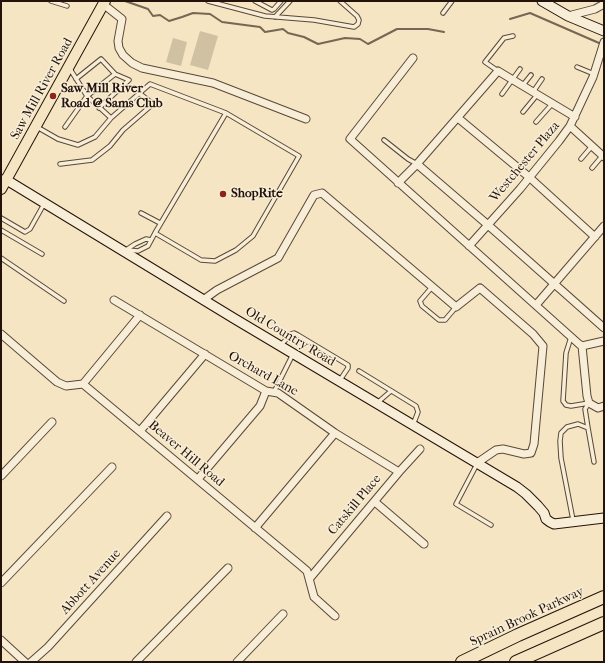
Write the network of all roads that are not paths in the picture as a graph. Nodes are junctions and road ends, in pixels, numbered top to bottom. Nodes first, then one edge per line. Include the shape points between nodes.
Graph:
1 (51, 1) edge
2 (208, 1) edge
3 (255, 1) edge
4 (281, 1) edge
5 (290, 1) edge
6 (340, 1) edge
7 (452, 1) edge
8 (542, 1) edge
9 (104, 3) edge
10 (604, 4) edge
11 (67, 6) dead end
12 (443, 12) dead end
13 (568, 16) junction
14 (275, 17) junction
15 (604, 31) edge
16 (512, 36) dead end
17 (604, 42) edge
18 (413, 58) dead end
19 (69, 67) junction
20 (577, 67) dead end
21 (520, 68) dead end
22 (498, 71) junction
23 (115, 74) junction
24 (594, 74) junction
25 (531, 75) dead end
26 (76, 79) junction
27 (512, 79) junction
28 (542, 80) dead end
29 (523, 86) junction
30 (139, 93) junction
31 (502, 94) dead end
32 (535, 94) junction
33 (86, 96) junction
34 (552, 104) junction
35 (99, 108) junction
36 (523, 112) dead end
37 (226, 113) junction
38 (575, 117) junction
39 (111, 118) junction
40 (458, 118) junction
41 (306, 119) dead end
42 (536, 122) dead end
43 (36, 126) junction
44 (570, 126) junction
45 (65, 127) dead end
46 (384, 140) dead end
47 (592, 146) junction
48 (603, 156) edge
49 (581, 159) dead end
50 (60, 164) dead end
51 (417, 164) junction
52 (592, 168) dead end
53 (529, 177) junction
54 (398, 182) junction
55 (2, 183) edge
56 (44, 204) junction
57 (141, 213) dead end
58 (1, 218) edge
59 (160, 223) junction
60 (488, 225) junction
61 (604, 226) edge
62 (1, 230) edge
63 (155, 233) junction
64 (595, 236) junction
65 (150, 240) junction
66 (469, 246) junction
67 (124, 250) junction
68 (42, 254) dead end
69 (1, 258) edge
70 (554, 284) junction
71 (432, 287) junction
72 (114, 300) dead end
73 (203, 300) junction
74 (64, 301) dead end
75 (536, 305) junction
76 (456, 307) junction
77 (140, 316) junction
78 (604, 328) edge
79 (1, 334) edge
80 (571, 337) junction
81 (604, 341) edge
82 (280, 346) junction
83 (582, 346) junction
84 (293, 353) junction
85 (205, 354) junction
86 (359, 371) dead end
87 (339, 381) junction
88 (83, 384) junction
89 (266, 391) junction
90 (391, 391) junction
91 (274, 392) junction
92 (376, 403) junction
93 (589, 403) junction
94 (604, 406) edge
95 (52, 422) dead end
96 (413, 425) junction
97 (588, 428) junction
98 (140, 431) junction
99 (335, 432) junction
100 (420, 449) dead end
101 (594, 462) dead end
102 (477, 463) junction
103 (112, 467) dead end
104 (399, 472) junction
105 (1, 476) edge
106 (198, 479) junction
107 (375, 502) junction
108 (167, 516) dead end
109 (604, 518) edge
110 (573, 522) junction
111 (491, 525) dead end
112 (256, 528) junction
113 (424, 544) dead end
114 (228, 568) dead end
115 (310, 578) junction
116 (1, 583) edge
117 (604, 597) edge
118 (283, 614) dead end
119 (335, 616) dead end
120 (604, 623) edge
121 (1, 640) edge
122 (25, 662) edge
123 (31, 662) edge
124 (136, 662) edge
125 (237, 662) edge
126 (462, 662) edge
127 (516, 662) edge

1 - 11 lane
2 - 14 lane
3 - 4 lane via 272,10
5 - 14 lane
6 - 14 lane via 357,16 358,24 354,27
7 - 12 lane
8 - 13 street
9 - 19 main road, Saw Mill River Road
9 - 41 street via 122,19 118,40 123,55 142,68 213,84
10 - 13 street
13 - 15 street
16 - 22 lane via 504,38 485,62
17 - 24 street, Westchester Plaza
18 - 54 street via 350,140
19 - 26 lane
19 - 43 main road, Saw Mill River Road
20 - 24 lane
21 - 27 lane
22 - 27 street
22 - 40 street
23 - 26 lane via 101,59
23 - 33 lane
23 - 35 lane via 129,80
24 - 38 street, Westchester Plaza
25 - 29 lane
26 - 33 lane
27 - 29 street
27 - 31 lane
28 - 32 lane
29 - 32 street
30 - 37 lane via 150,84
30 - 39 lane
30 - 50 lane via 153,104 123,130 110,146 92,160
32 - 34 street
32 - 36 lane
33 - 35 lane
33 - 45 lane
34 - 38 street
34 - 42 lane
35 - 39 lane
37 - 59 lane
37 - 63 lane via 299,156 253,236 236,250 214,261 201,260
38 - 44 street, Westchester Plaza
39 - 43 lane via 95,137 78,144 58,139
40 - 51 street
40 - 53 street
43 - 55 main road, Saw Mill River Road
44 - 47 street
44 - 53 street, Westchester Plaza
46 - 51 lane
47 - 48 street
47 - 49 lane
48 - 52 lane
51 - 54 street
51 - 60 street
53 - 60 street, Westchester Plaza
53 - 64 street
54 - 66 street
55 - 56 street, Old Country Road
56 - 58 lane via 26,232
56 - 67 street, Old Country Road
57 - 59 lane
59 - 63 lane
60 - 66 street, Westchester Plaza
60 - 70 street
61 - 64 street
62 - 68 lane
63 - 65 lane
64 - 70 street
65 - 67 lane via 146,239
65 - 67 lane via 148,246 138,251
66 - 75 street
67 - 73 street, Old Country Road
69 - 74 lane
70 - 75 street
70 - 78 street
71 - 73 street via 322,193 314,195 278,258
71 - 76 street
71 - 76 lane via 420,301 422,306 439,320 445,320
72 - 77 street, Orchard Lane
73 - 82 street, Old Country Road
75 - 80 street
76 - 102 street via 480,288 533,334 542,346 534,444 531,453 496,450
77 - 85 street, Orchard Lane
77 - 88 street
79 - 88 street via 57,382 66,386
80 - 83 street
80 - 93 lane via 566,354 563,400 568,406
81 - 83 street
82 - 84 street, Old Country Road
82 - 87 lane via 292,333 308,340 347,364 348,368
83 - 93 street via 586,396
84 - 87 street, Old Country Road
84 - 91 lane
85 - 89 street, Orchard Lane
85 - 98 street
86 - 90 lane
87 - 92 street, Old Country Road
88 - 98 street, Beaver Hill Road
89 - 91 street, Orchard Lane
89 - 106 street via 260,406
90 - 92 lane
90 - 96 lane via 416,406 418,412
91 - 99 street, Orchard Lane
92 - 96 street, Old Country Road
93 - 94 street via 598,408
93 - 97 lane via 585,409
95 - 105 street
96 - 102 street, Old Country Road
97 - 101 lane
97 - 110 lane via 578,424 566,427 561,433 561,458
98 - 106 street, Beaver Hill Road
99 - 104 street, Orchard Lane
99 - 112 street
100 - 104 street, Catskill Place
102 - 110 street, Old Country Road via 526,494 544,513 546,519 554,524
102 - 111 lane via 456,504
103 - 116 street
104 - 107 street, Catskill Place
106 - 112 street, Beaver Hill Road
107 - 113 street
107 - 115 street, Catskill Place
108 - 123 street, Abbott Avenue via 48,647
109 - 110 street
112 - 115 street, Beaver Hill Road via 307,571
114 - 124 street
115 - 119 street, Beaver Hill Road via 314,597
117 - 126 highway, Sprain Brook Parkway
118 - 125 street
120 - 127 highway
121 - 122 street

